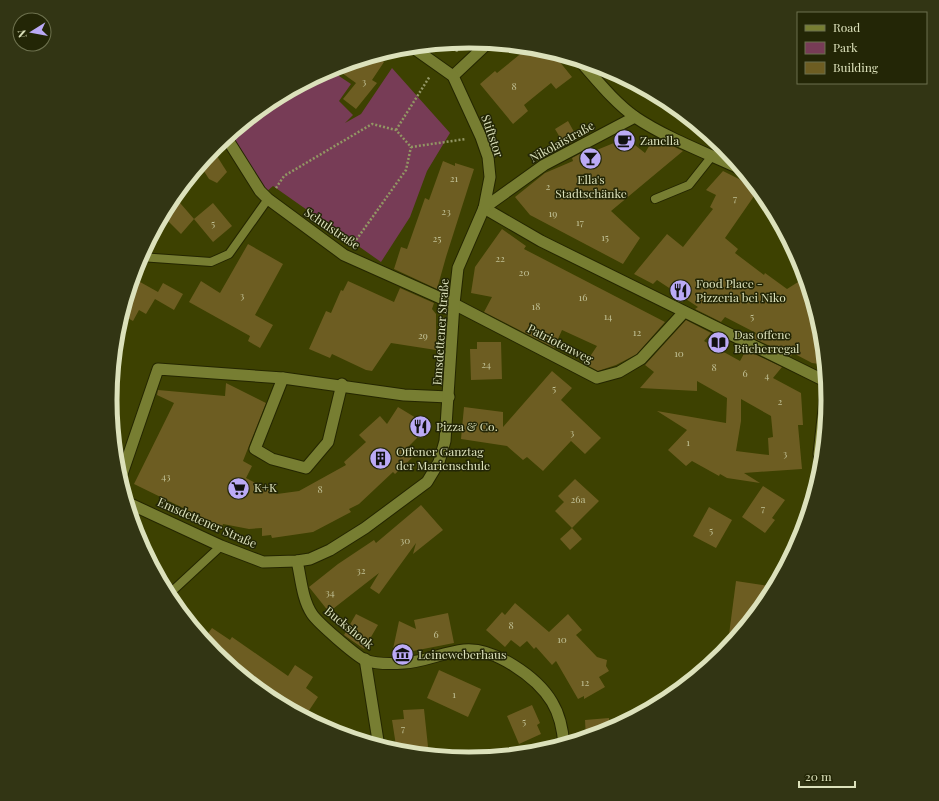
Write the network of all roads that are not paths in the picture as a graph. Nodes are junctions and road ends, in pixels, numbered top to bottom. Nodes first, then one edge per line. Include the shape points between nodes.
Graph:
1 (482, 49) edge
2 (419, 52) edge
3 (586, 68) edge
4 (452, 76) junction
5 (635, 117) junction
6 (229, 142) edge
7 (712, 156) junction
8 (732, 165) edge
9 (268, 199) junction
10 (655, 199) dead end
11 (484, 208) junction
12 (148, 258) edge
13 (454, 304) junction
14 (684, 312) junction
15 (283, 378) junction
16 (821, 379) edge
17 (342, 384) junction
18 (449, 398) junction
19 (124, 469) edge
20 (133, 505) edge
21 (221, 546) junction
22 (297, 561) junction
23 (172, 590) edge
24 (364, 660) junction
25 (564, 740) edge
26 (378, 741) edge

1 - 4 street
2 - 4 street
3 - 5 street via 607,92
4 - 11 street, Stiftstor via 488,157 490,177
5 - 7 street
5 - 11 street, Nikolaistraße via 544,164
6 - 9 street, Schulstraße via 260,191
7 - 8 street
7 - 10 lane via 689,185
9 - 12 lane via 229,254 211,262
9 - 13 street, Schulstraße via 344,255
11 - 13 street, Emsdettener Straße via 458,268
11 - 14 street via 541,241
13 - 14 street, Patriotenweg via 597,378 619,372 641,359
13 - 18 street, Emsdettener Straße
14 - 16 street
15 - 17 street
15 - 17 street via 255,449 272,459 306,468 328,442
15 - 19 street via 158,369
17 - 18 street via 404,395
18 - 22 street, Emsdettener Straße via 445,442 439,462 427,482 365,528 330,550 310,559
20 - 21 street, Emsdettener Straße
21 - 22 street, Emsdettener Straße via 263,562
21 - 23 lane
22 - 24 street, Buckshook via 311,613 323,627
24 - 25 street, Buckshook via 406,663 465,650 499,657 532,679 552,701
24 - 26 street

